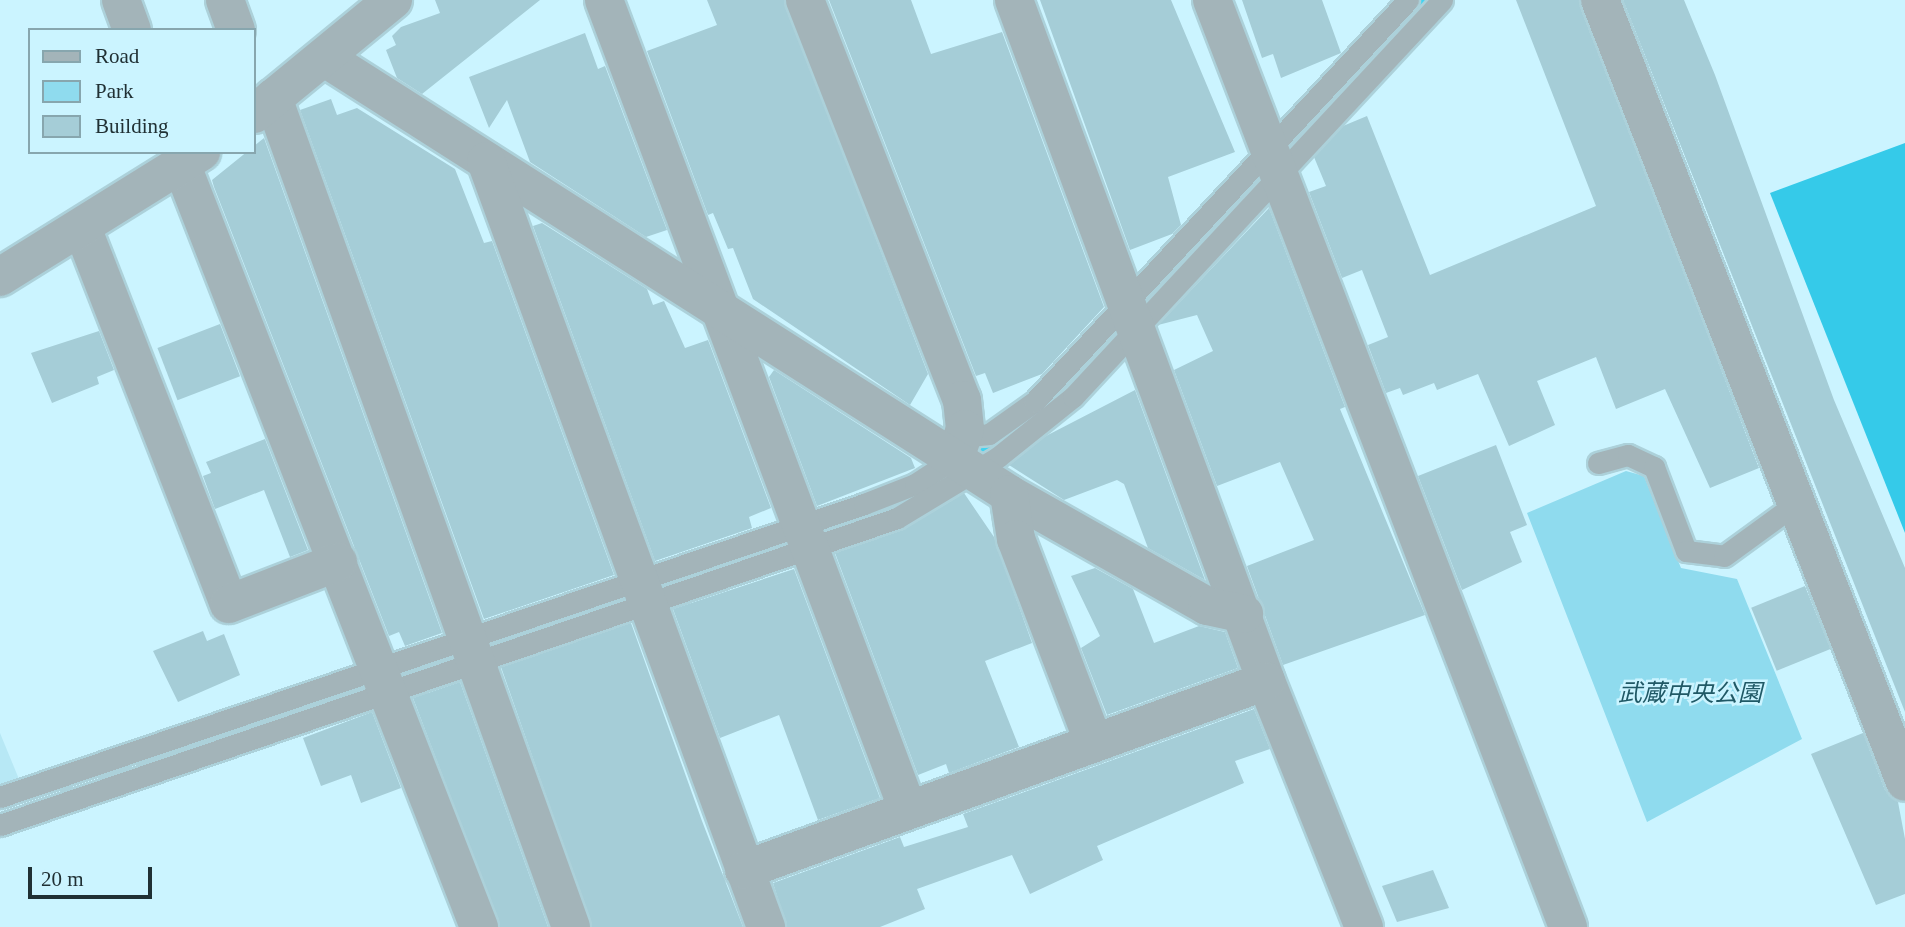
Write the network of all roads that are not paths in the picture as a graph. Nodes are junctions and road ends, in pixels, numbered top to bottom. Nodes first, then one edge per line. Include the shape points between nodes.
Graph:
1 (121, 0) edge
2 (225, 0) edge
3 (393, 0) edge
4 (604, 0) edge
5 (805, 0) edge
6 (1014, 0) edge
7 (1212, 0) edge
8 (1408, 0) edge
9 (1442, 0) edge
10 (1600, 0) edge
11 (131, 28) edge
12 (235, 28) edge
13 (325, 58) junction
14 (261, 99) edge
15 (187, 157) edge
16 (486, 161) junction
17 (1273, 163) junction
18 (83, 230) junction
19 (0, 277) edge
20 (726, 316) junction
21 (1134, 317) junction
22 (964, 455) junction
23 (1598, 463) dead end
24 (1009, 494) junction
25 (1794, 505) junction
26 (805, 538) junction
27 (338, 562) junction
28 (640, 591) junction
29 (1244, 614) junction
30 (474, 651) junction
31 (1266, 681) junction
32 (385, 683) junction
33 (1094, 743) junction
34 (1905, 782) edge
35 (0, 797) edge
36 (908, 810) junction
37 (0, 825) edge
38 (744, 870) junction
39 (479, 927) edge
40 (571, 927) edge
41 (766, 927) edge
42 (1364, 927) edge
43 (1568, 927) edge

1 - 11 street
2 - 12 street
3 - 13 street
4 - 20 street
5 - 22 street via 962,400
6 - 21 street
7 - 17 street
8 - 17 lane
9 - 17 lane
10 - 25 street
13 - 14 street
13 - 16 street
14 - 30 street
15 - 18 street
15 - 27 street
16 - 20 street
16 - 28 street
17 - 21 lane
17 - 43 street
18 - 19 street
18 - 27 street via 229,604
20 - 22 street
20 - 26 street
21 - 22 lane
21 - 22 lane via 1073,397
21 - 29 street
22 - 24 street
22 - 26 lane
23 - 25 lane via 1629,455 1654,467 1686,551 1724,556
24 - 29 street via 1207,606
24 - 33 street via 1016,539
25 - 34 street
26 - 28 lane
26 - 36 street
27 - 32 street
28 - 30 lane
28 - 38 street
29 - 31 street
30 - 32 lane
30 - 40 street
31 - 33 street
31 - 42 street
32 - 35 lane
32 - 37 lane
32 - 39 street
33 - 36 street
36 - 38 street
38 - 41 street

